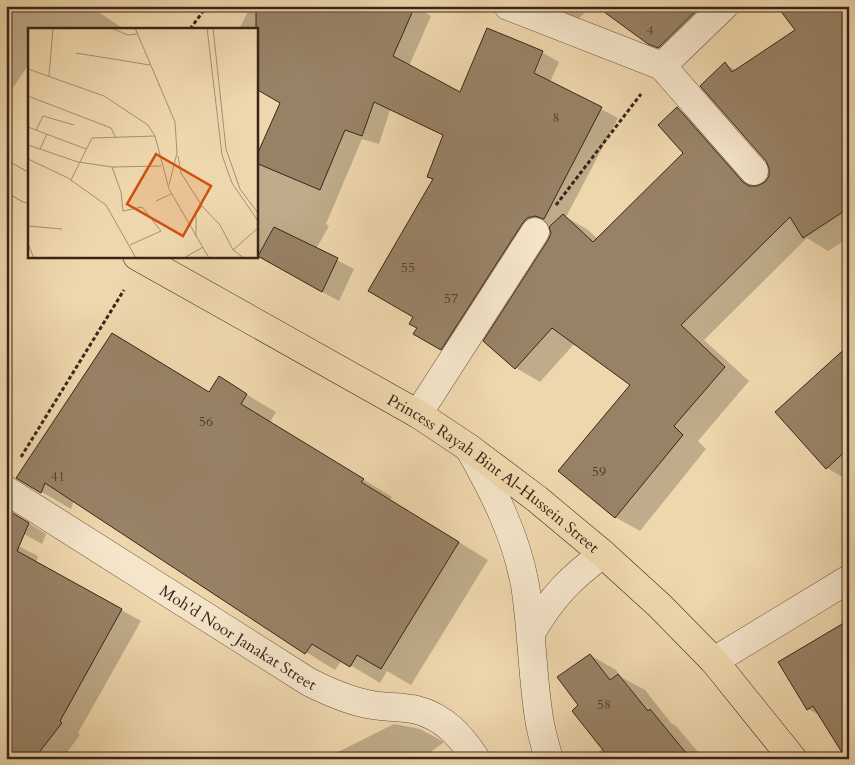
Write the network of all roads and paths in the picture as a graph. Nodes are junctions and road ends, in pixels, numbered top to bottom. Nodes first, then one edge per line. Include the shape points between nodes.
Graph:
1 (207, 6) edge
2 (508, 6) edge
3 (724, 6) edge
4 (191, 28) edge
5 (662, 66) junction
6 (754, 171) dead end
7 (6, 176) edge
8 (28, 188) edge
9 (535, 232) joint
10 (140, 258) edge
11 (418, 414) junction
12 (469, 448) junction
13 (16, 465) dead end
14 (6, 490) edge
15 (603, 554) junction
16 (849, 579) edge
17 (531, 633) junction
18 (714, 661) junction
19 (476, 759) edge
20 (549, 759) edge
21 (794, 759) edge

1 - 4 path
2 - 5 street
3 - 5 street
5 - 6 street
5 - 9 path
7 - 8 main road
9 - 11 street
10 - 11 main road, Princess Rayah Bint Al-Hussein Street
10 - 13 path
11 - 12 main road, Princess Rayah Bint Al-Hussein Street
12 - 15 main road, Princess Rayah Bint Al-Hussein Street via 538,499
12 - 17 street via 493,491 512,536 524,584
14 - 19 street, Moh'd Noor Janakat Street via 309,682 351,700 417,710 437,717 462,739
15 - 17 street via 561,588
15 - 18 main road, Princess Rayah Bint Al-Hussein Street
16 - 18 street
17 - 20 street via 539,718
18 - 21 main road, Princess Rayah Bint Al-Hussein Street

